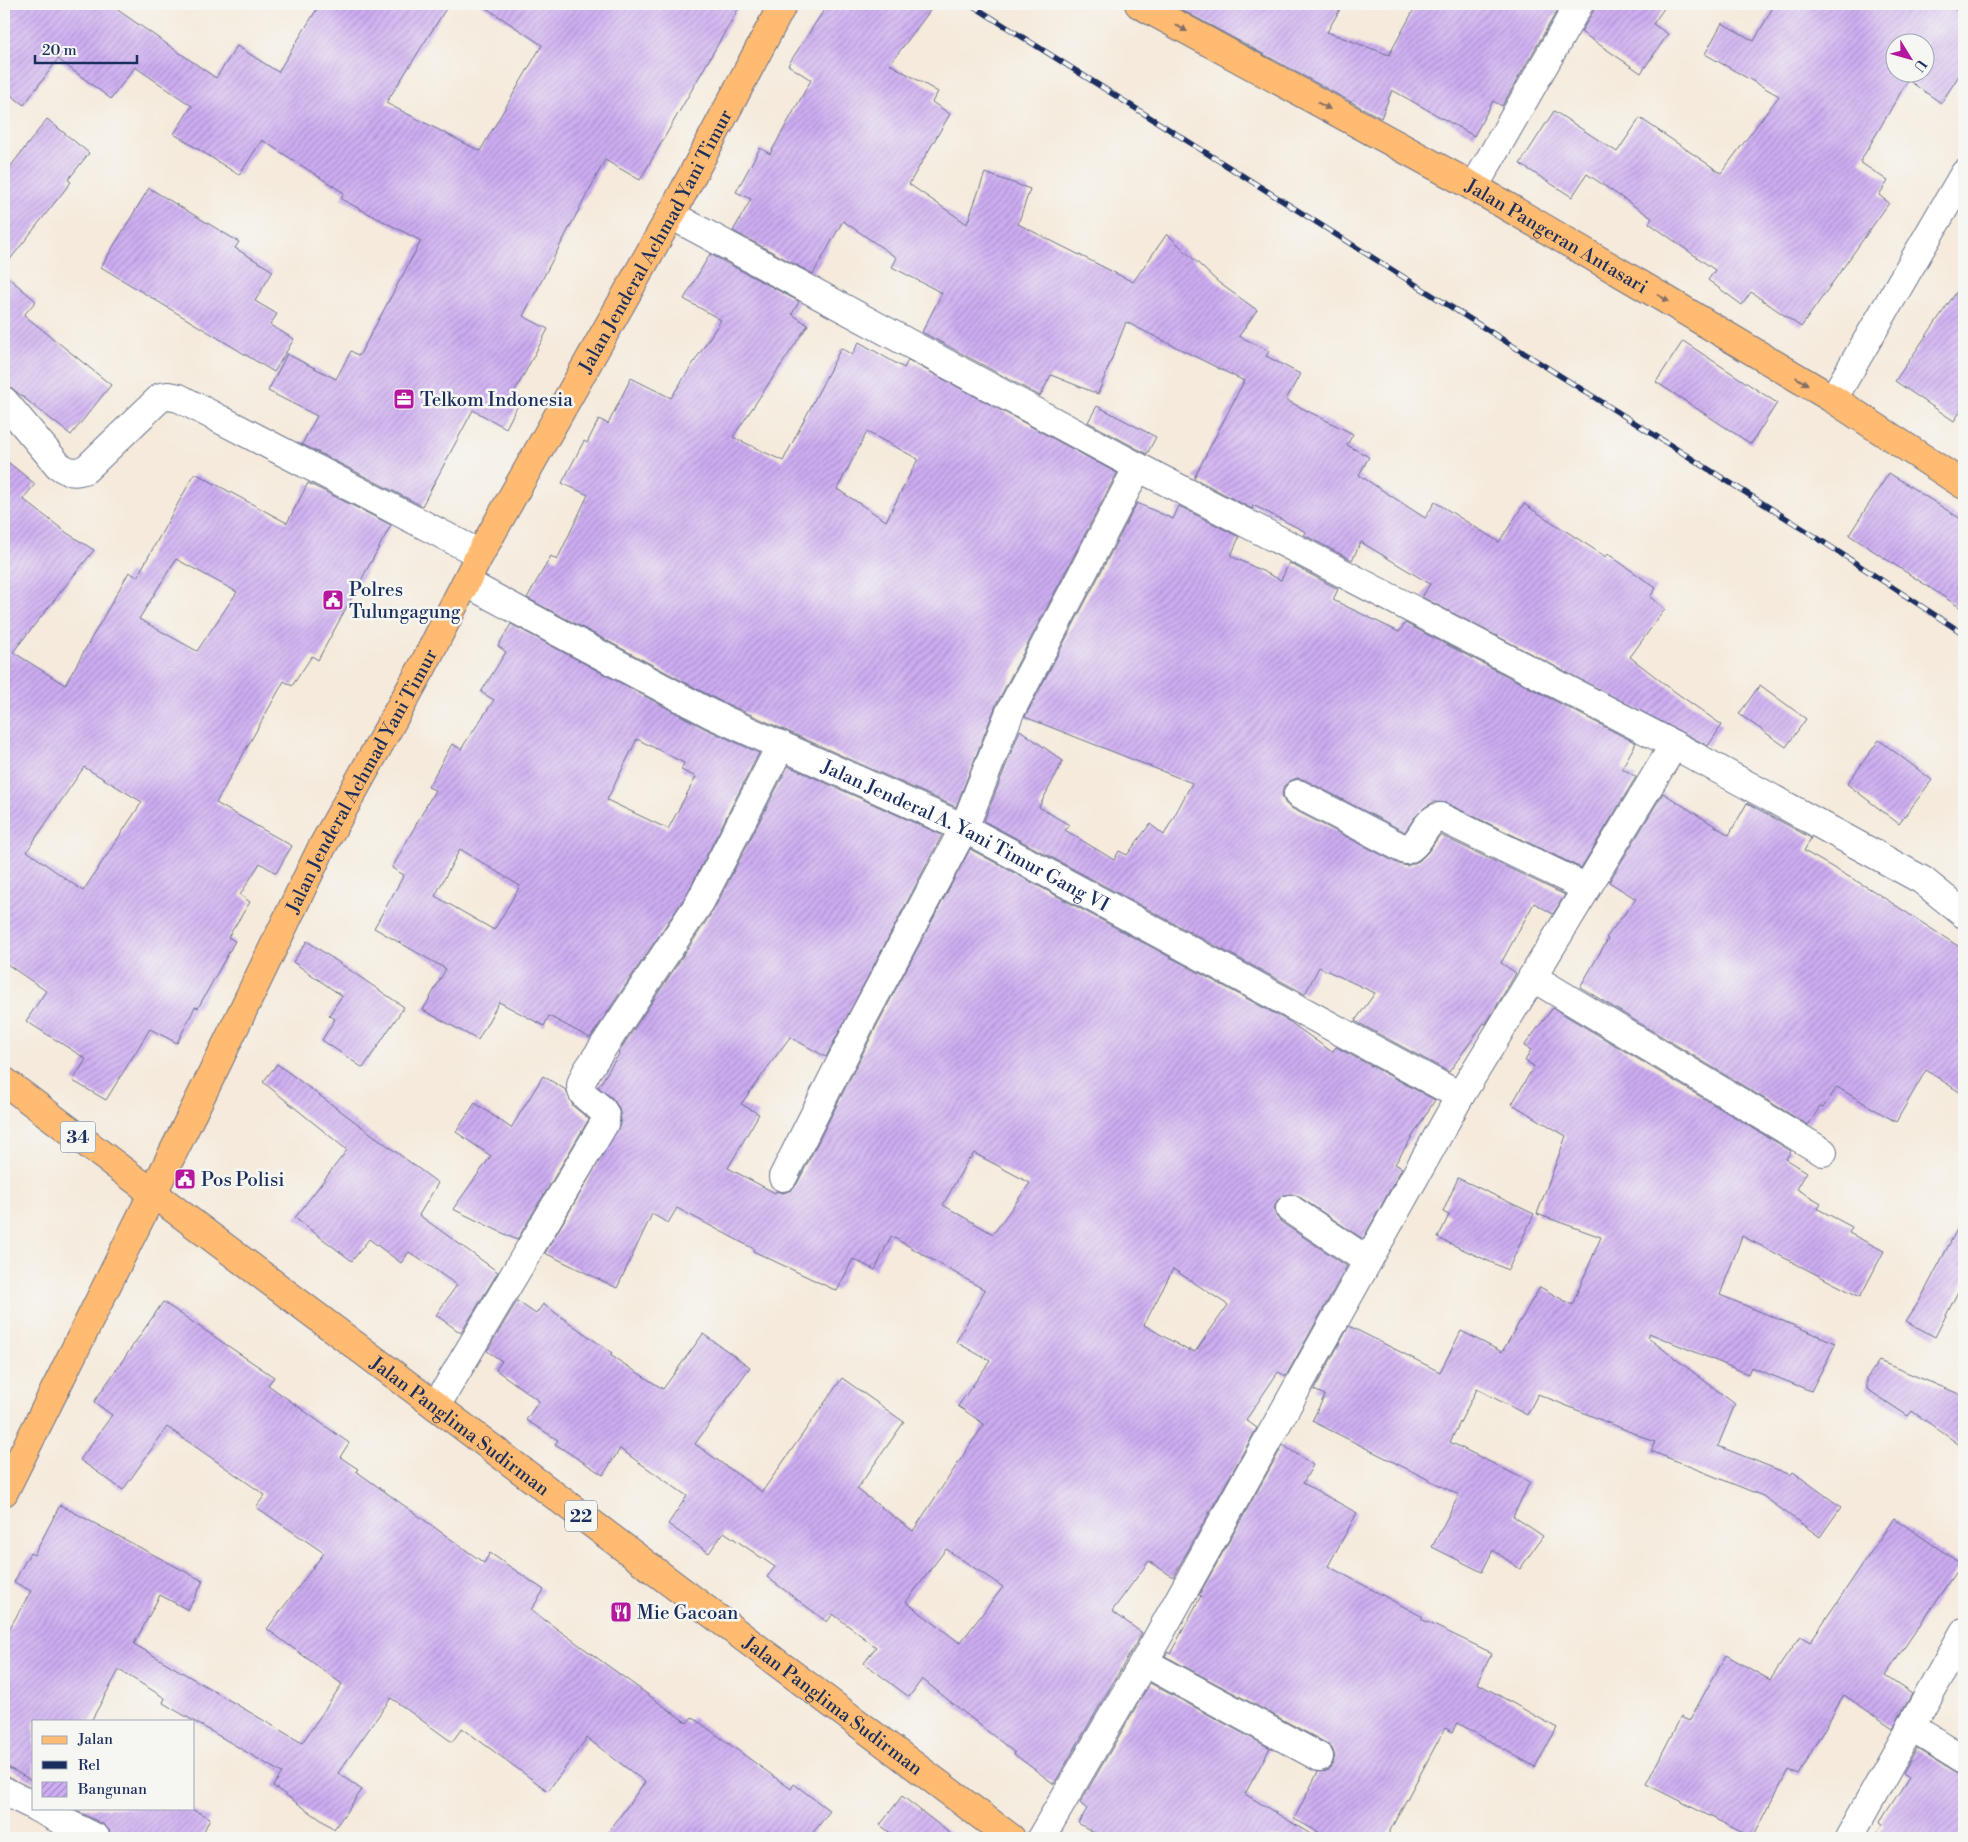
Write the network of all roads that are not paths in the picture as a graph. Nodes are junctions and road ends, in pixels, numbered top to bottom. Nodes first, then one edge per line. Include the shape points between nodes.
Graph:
1 (783, 4) edge
2 (1139, 4) edge
3 (1579, 4) edge
4 (1964, 174) edge
5 (1474, 187) junction
6 (671, 215) junction
7 (1832, 400) junction
8 (4, 401) edge
9 (1138, 467) junction
10 (1964, 485) edge
11 (480, 554) junction
12 (467, 584) junction
13 (781, 745) junction
14 (1674, 745) junction
15 (1298, 794) dead end
16 (964, 828) junction
17 (1587, 888) junction
18 (1964, 914) edge
19 (1532, 977) junction
20 (4, 1081) edge
21 (1460, 1096) junction
22 (1823, 1152) dead end
23 (783, 1177) dead end
24 (152, 1193) junction
25 (1290, 1209) dead end
26 (1368, 1260) junction
27 (436, 1406) junction
28 (4, 1492) edge
29 (1963, 1639) edge
30 (1144, 1662) junction
31 (1911, 1726) junction
32 (1319, 1757) dead end
33 (1964, 1760) edge
34 (4, 1791) edge
35 (32, 1805) edge
36 (42, 1810) edge
37 (96, 1838) edge
38 (1011, 1838) edge
39 (1041, 1838) edge
40 (1849, 1838) edge

1 - 6 main road, Jalan Jenderal Achmad Yani Timur
2 -> 5 main road, Jalan Pangeran Antasari
3 - 5 street
4 - 7 street
5 -> 7 main road, Jalan Pangeran Antasari
6 - 9 street
6 - 11 main road, Jalan Jenderal Achmad Yani Timur
7 - 10 main road, Jalan Pangeran Antasari
8 - 11 street via 58,464 76,473 86,470 161,398 179,398
9 - 14 street
9 - 16 street via 1010,712
11 - 12 main road, Jalan Jenderal Achmad Yani Timur
12 - 13 street, Jalan Jenderal A. Yani Timur Gang VI via 711,714
12 - 24 main road, Jalan Jenderal Achmad Yani Timur via 321,849
13 - 16 street, Jalan Jenderal A. Yani Timur Gang VI
13 - 27 street via 700,902 587,1070 581,1087 583,1093 604,1111 606,1120
14 - 17 street
14 - 18 street via 1922,880
15 - 17 street via 1406,850 1415,844 1431,821 1440,817
16 - 21 street, Jalan Jenderal A. Yani Timur Gang VI
16 - 23 street
17 - 19 street
19 - 21 street
19 - 22 street
20 - 24 main road, 34
21 - 26 street
24 - 27 main road, Jalan Panglima Sudirman / 22
24 - 28 main road, Jalan Jenderal Achmad Yani Timur
25 - 26 street
26 - 30 street
27 - 38 main road, Jalan Panglima Sudirman / 22
29 - 31 street
30 - 32 street
30 - 39 street
31 - 33 street
31 - 40 street
34 - 35 street
36 - 37 street

